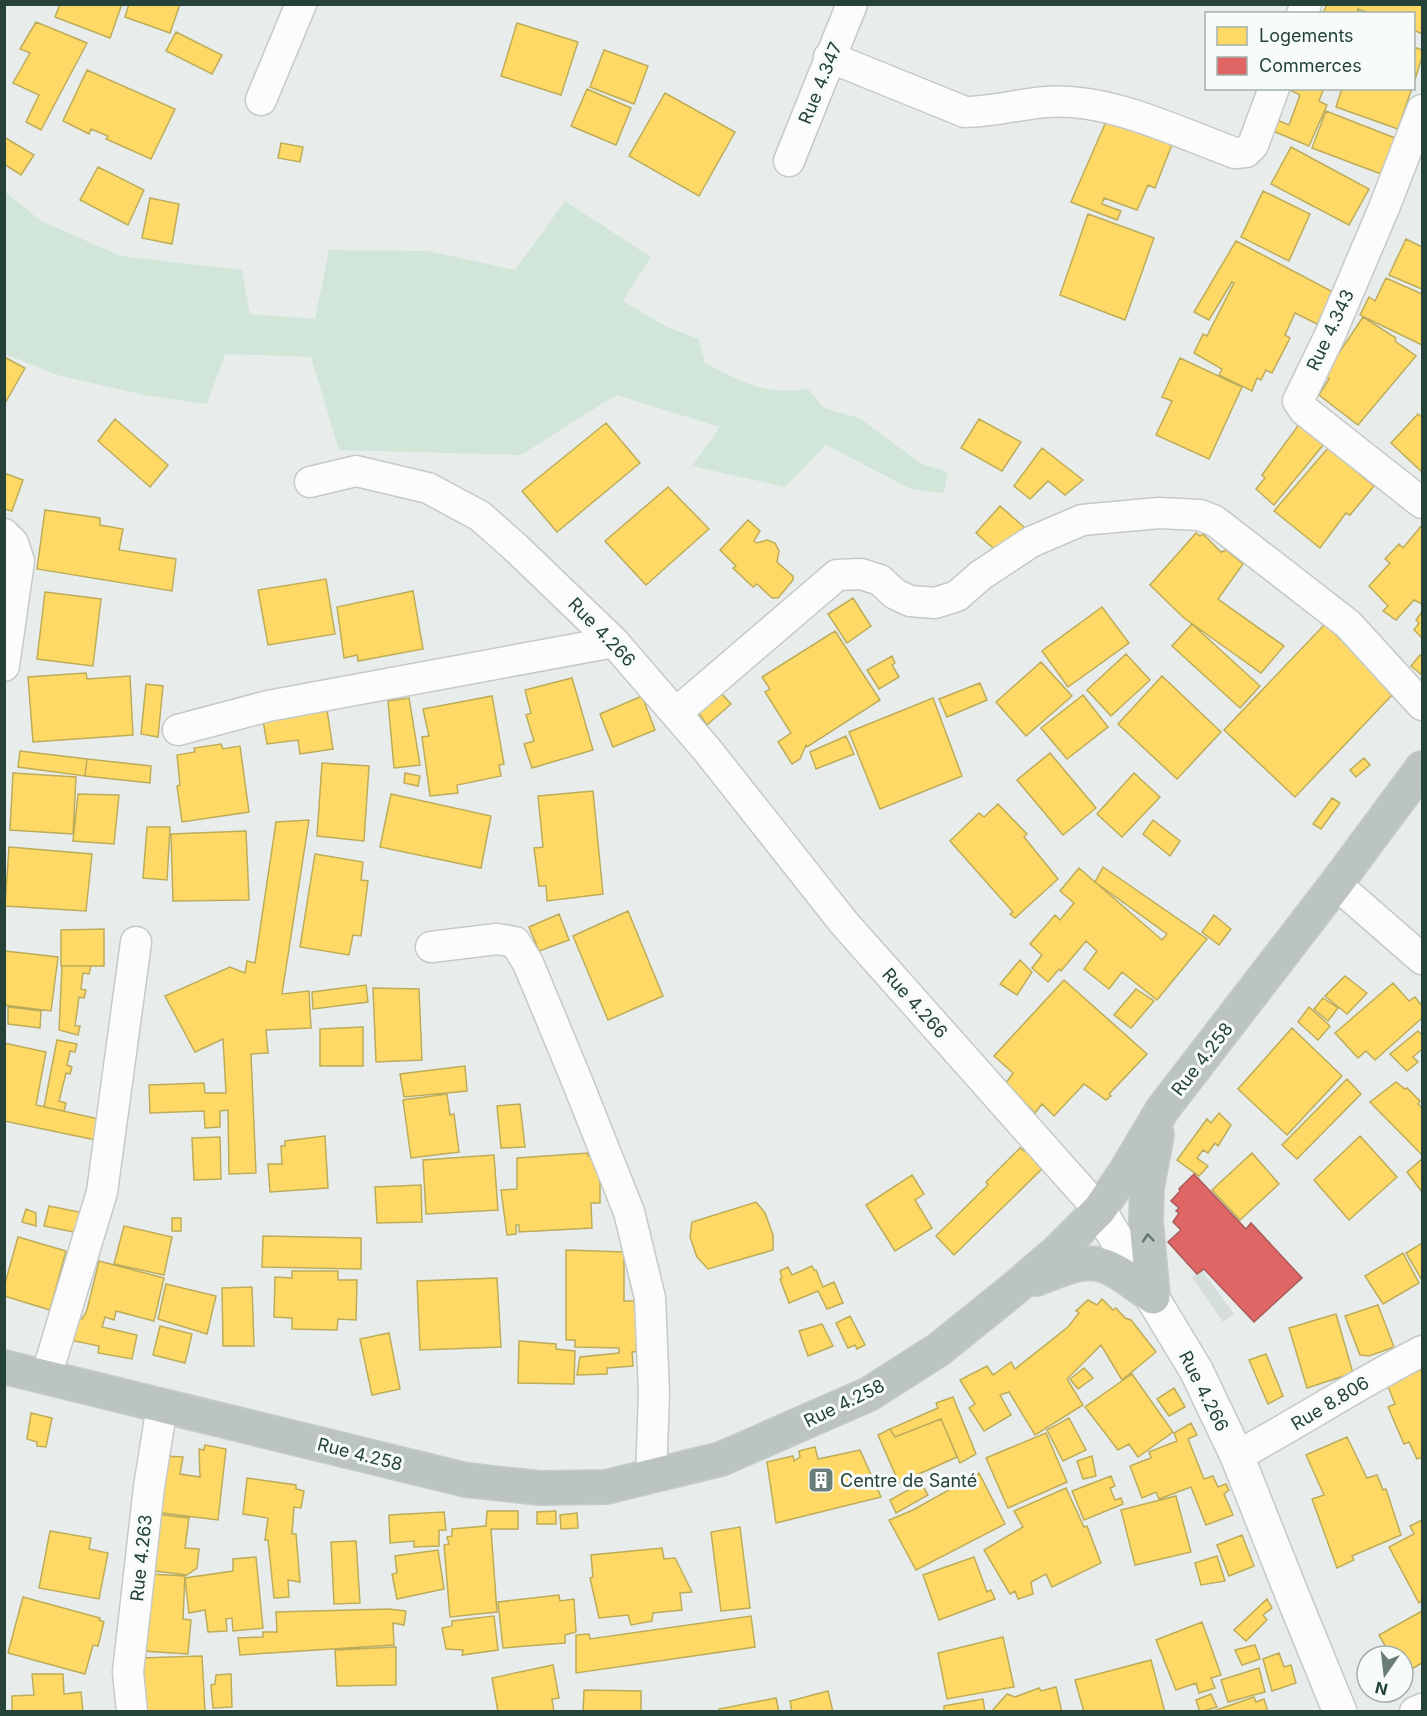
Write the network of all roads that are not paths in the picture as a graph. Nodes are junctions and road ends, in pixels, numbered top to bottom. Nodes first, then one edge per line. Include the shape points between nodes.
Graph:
1 (301, 4) edge
2 (852, 4) edge
3 (829, 57) junction
4 (1273, 90) edge
5 (261, 100) dead end
6 (1422, 110) edge
7 (789, 161) dead end
8 (310, 482) dead end
9 (1422, 503) edge
10 (4, 534) edge
11 (614, 642) junction
12 (4, 666) edge
13 (1422, 705) edge
14 (676, 713) junction
15 (178, 730) dead end
16 (1422, 768) edge
17 (1336, 884) junction
18 (136, 942) dead end
19 (431, 947) dead end
20 (1422, 959) edge
21 (1162, 1110) junction
22 (1099, 1210) junction
23 (1015, 1288) junction
24 (1153, 1297) junction
25 (1422, 1351) edge
26 (4, 1366) edge
27 (46, 1377) junction
28 (162, 1406) junction
29 (1237, 1456) junction
30 (651, 1477) junction
31 (1422, 1709) edge
32 (132, 1712) edge
33 (1340, 1712) edge
34 (1415, 1712) edge

1 - 5 street
2 - 3 street, Rue 4.347
3 - 4 street via 964,112 1048,102 1096,105 1235,153 1246,152 1253,145
3 - 7 street, Rue 4.347
6 - 9 street, Rue 4.343 via 1353,282 1298,400 1304,410
8 - 11 street, Rue 4.266 via 356,471 428,488 480,516
10 - 12 street via 13,543 19,561
11 - 14 street, Rue 4.266
11 - 15 street via 268,706
13 - 14 street via 1348,624 1215,521 1200,515 1159,513 1082,520 1031,542 957,596 935,603 910,601 880,580 861,574 837,575
14 - 22 street, Rue 4.266 via 844,923
16 - 17 highway, Rue 4.258
17 - 20 street
17 - 21 highway, Rue 4.258
18 - 27 street via 102,1192
19 - 30 street via 497,939 515,942 528,963 577,1080 629,1212 650,1298 654,1393
21 - 22 highway, Rue 4.258
24 -> 21 highway via 1147,1187
22 - 23 highway, Rue 4.258
22 - 24 street, Rue 4.266
23 - 24 highway via 1070,1266 1092,1262 1115,1269
23 - 30 highway, Rue 4.258 via 938,1350 869,1394 721,1459
24 - 29 street, Rue 4.266 via 1196,1370
25 - 29 street, Rue 8.806
26 - 27 highway, Rue 4.258
27 - 28 highway, Rue 4.258
28 - 30 highway, Rue 4.258 via 466,1480 540,1488 606,1487
28 - 32 street, Rue 4.263 via 128,1672
29 - 33 street, Rue 4.266
31 - 34 street

